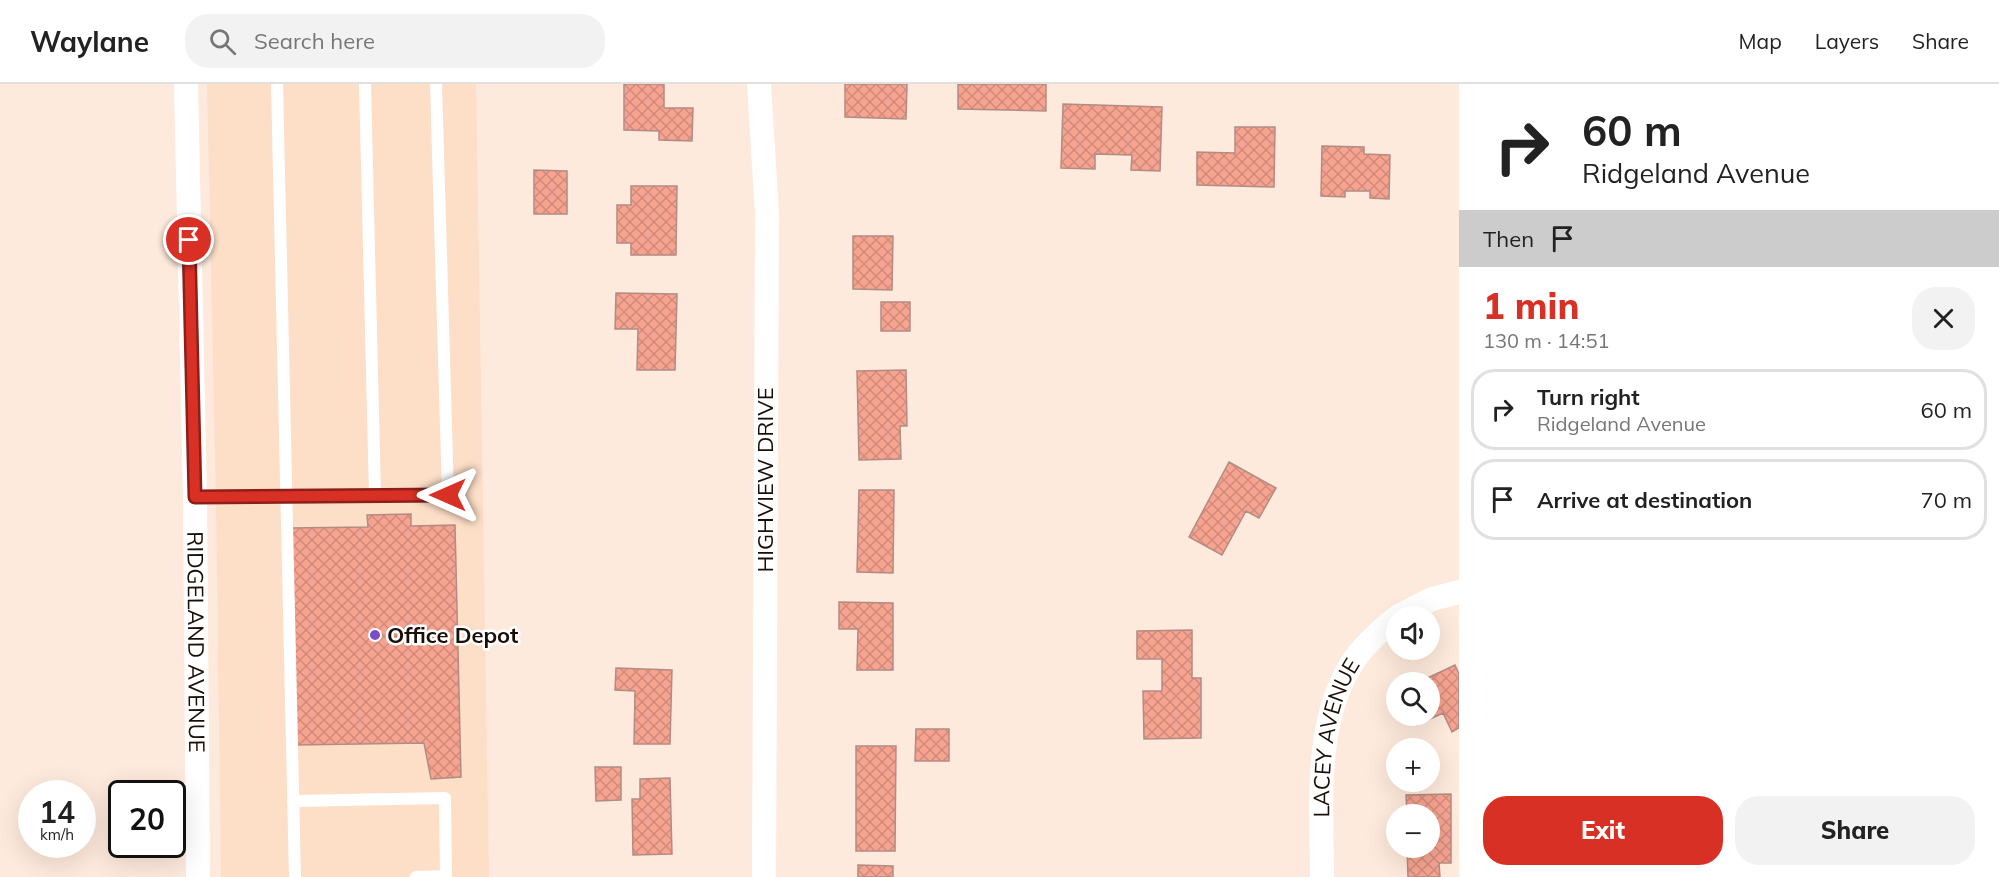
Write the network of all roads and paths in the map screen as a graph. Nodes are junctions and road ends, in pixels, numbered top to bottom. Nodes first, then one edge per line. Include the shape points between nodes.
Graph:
1 (186, 84) edge
2 (277, 84) edge
3 (366, 84) edge
4 (436, 84) edge
5 (759, 84) edge
6 (375, 495) junction
7 (286, 496) junction
8 (195, 497) junction
9 (1459, 592) edge
10 (1418, 606) edge
11 (1386, 628) edge
12 (293, 801) junction
13 (198, 877) edge
14 (295, 877) edge
15 (416, 877) edge
16 (764, 877) edge
17 (1322, 877) edge

1 - 8 street, RIDGELAND AVENUE
2 - 7 lane
3 - 6 lane
4 - 6 lane via 448,495
5 - 16 street, HIGHVIEW DRIVE via 767,214
6 - 7 lane
7 - 8 lane
7 - 12 lane
8 - 13 street, RIDGELAND AVENUE
9 - 10 street, LACEY AVENUE
11 - 17 street, LACEY AVENUE via 1354,659 1332,711 1322,789
12 - 14 lane
12 - 15 lane via 445,798 446,876

